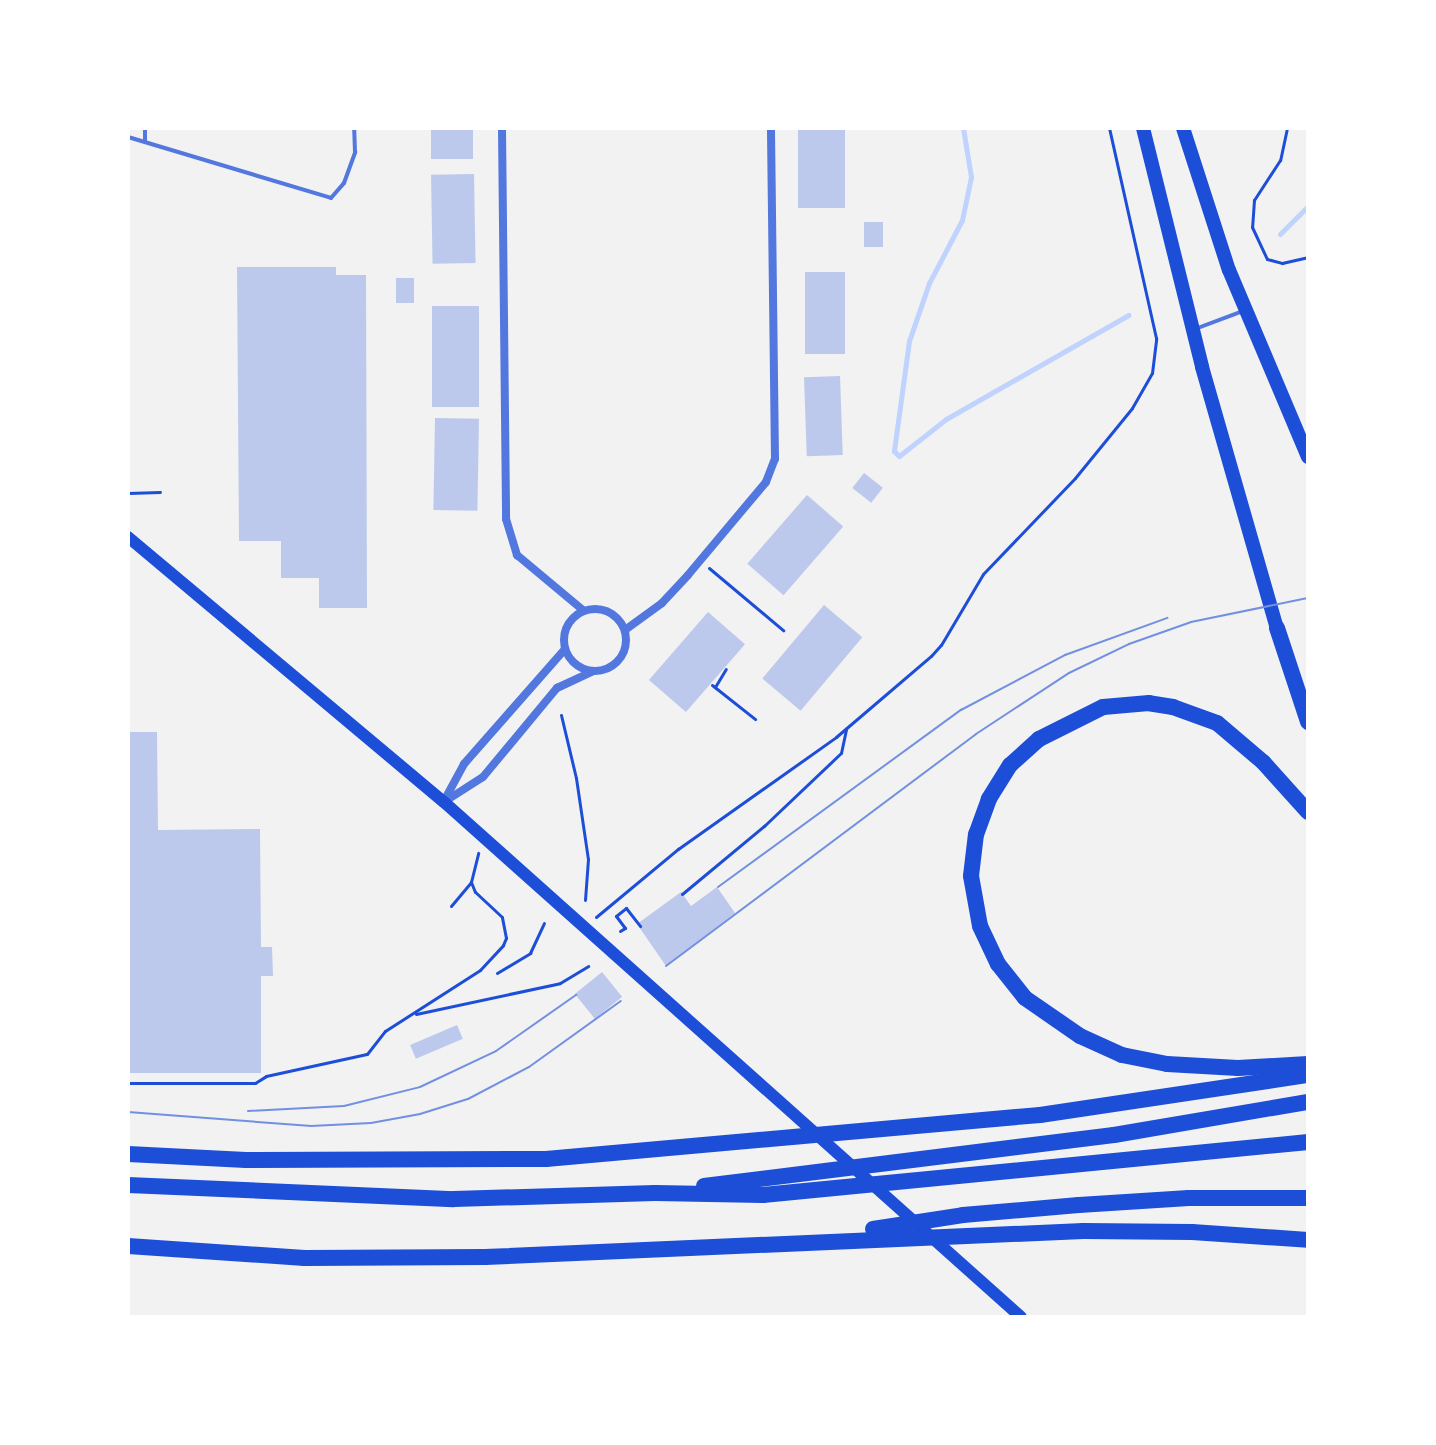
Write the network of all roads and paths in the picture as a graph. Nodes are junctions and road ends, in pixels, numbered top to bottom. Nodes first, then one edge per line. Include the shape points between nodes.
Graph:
1 (145, 128) edge
2 (354, 128) edge
3 (502, 128) edge
4 (771, 128) edge
5 (1109, 128) edge
6 (1143, 128) edge
7 (1183, 128) edge
8 (1287, 128) edge
9 (128, 137) edge
10 (145, 140) junction
11 (1308, 257) edge
12 (1245, 310) junction
13 (1192, 330) junction
14 (1308, 457) edge
15 (160, 492) dead end
16 (128, 493) edge
17 (128, 537) edge
18 (700, 561) junction
19 (584, 611) junction
20 (1277, 628) joint
21 (625, 630) junction
22 (783, 630) dead end
23 (565, 649) junction
24 (726, 669) dead end
25 (593, 671) junction
26 (561, 715) dead end
27 (755, 719) dead end
28 (1308, 722) edge
29 (846, 729) junction
30 (444, 802) junction
31 (1308, 812) edge
32 (483, 838) junction
33 (471, 882) junction
34 (682, 894) dead end
35 (585, 900) dead end
36 (451, 906) dead end
37 (544, 923) dead end
38 (640, 926) dead end
39 (584, 927) junction
40 (620, 931) dead end
41 (588, 966) dead end
42 (497, 973) dead end
43 (412, 1014) junction
44 (1308, 1064) edge
45 (1308, 1075) edge
46 (128, 1083) edge
47 (1308, 1102) edge
48 (1308, 1142) edge
49 (128, 1154) edge
50 (128, 1185) edge
51 (655, 1193) junction
52 (1308, 1198) edge
53 (1308, 1240) edge
54 (793, 1242) junction
55 (128, 1246) edge
56 (1021, 1317) edge

1 - 10 lane
2 - 10 lane via 355,152 344,183 331,198
3 - 19 street via 506,519 517,555
4 - 18 street via 775,459 766,482
5 - 29 path via 1153,319 1155,356 1149,380 1116,431 976,583 941,645
6 - 13 main road
7 - 12 main road
8 - 11 path via 1280,160 1254,200 1252,227 1267,259 1282,263
9 - 10 lane
12 - 13 lane
12 - 14 main road
13 - 20 main road
15 - 16 path
17 - 30 main road
18 - 21 street via 662,603
18 - 22 path
19 - 21 street via 610,612
19 - 23 street via 568,625
20 - 28 highway
21 - 25 street via 623,654 605,670
23 - 25 street via 571,660
23 - 30 street via 464,764
24 - 27 path via 713,686
25 - 30 street via 557,688 483,777
26 - 35 path via 588,859
29 - 34 path via 841,753
29 - 39 path via 678,849
30 - 32 main road
31 - 44 highway via 1241,740 1217,723 1149,703 1103,707 1039,739 1010,765 979,824 971,876 980,926 998,964 1025,998 1080,1036 1122,1055 1167,1064
32 - 33 path
32 - 39 main road
33 - 36 path
33 - 43 path via 502,917 504,942 480,970
37 - 42 path via 530,953
38 - 40 path via 626,908 616,916 625,928
39 - 56 main road
41 - 43 path via 560,983
43 - 46 path via 385,1031 367,1054 266,1076 255,1083
45 - 49 highway via 1040,1115 546,1159 291,1160
47 - 51 highway via 1114,1135
48 - 51 highway via 763,1195
50 - 51 highway via 454,1199
52 - 54 highway via 1189,1198 963,1215
53 - 54 highway via 1120,1231
54 - 55 highway via 485,1257 305,1258

